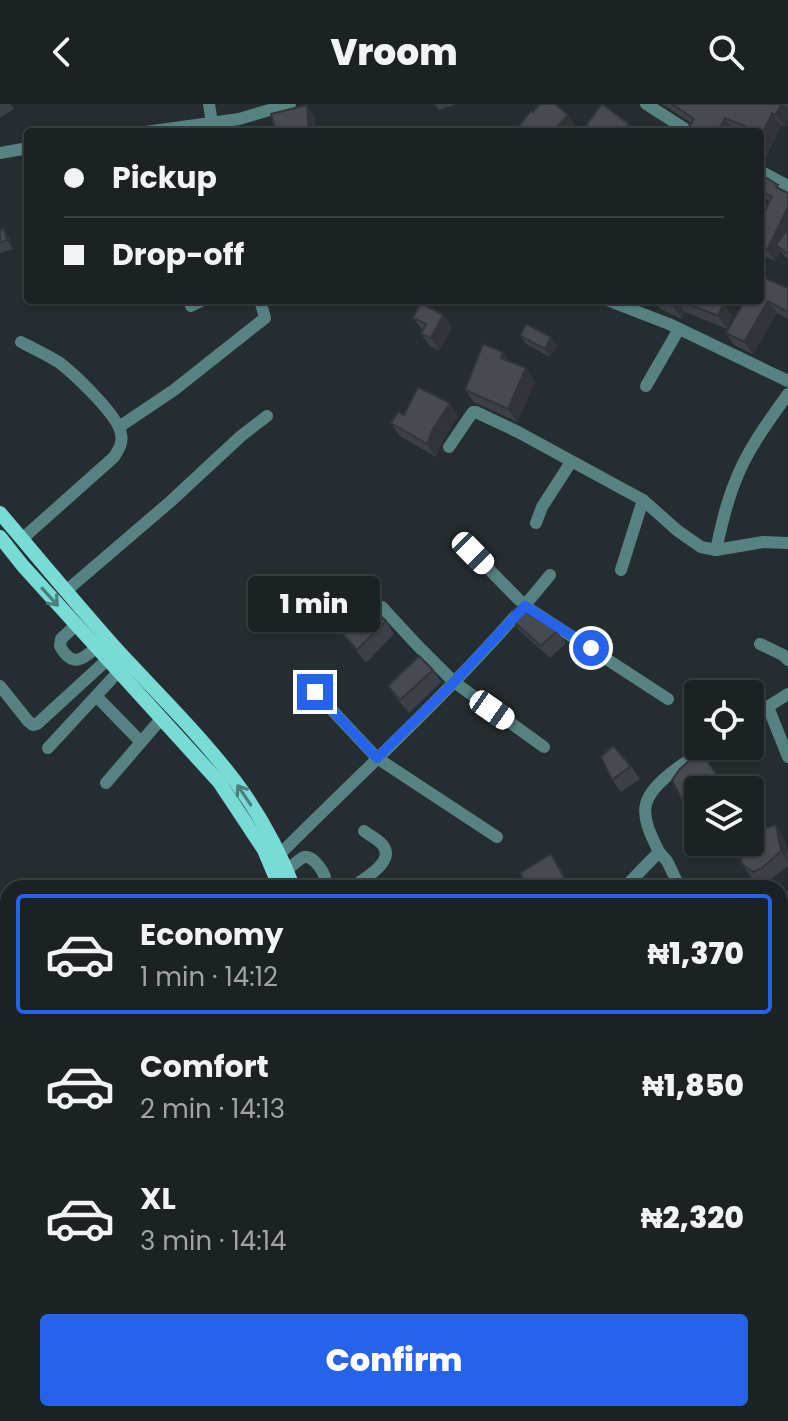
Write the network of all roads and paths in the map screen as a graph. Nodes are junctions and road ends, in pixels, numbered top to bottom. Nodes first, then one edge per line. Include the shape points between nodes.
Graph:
1 (209, 104) edge
2 (290, 104) edge
3 (646, 104) edge
4 (212, 123) junction
5 (240, 125) edge
6 (175, 128) edge
7 (684, 128) edge
8 (24, 149) edge
9 (0, 153) edge
10 (764, 173) edge
11 (788, 186) edge
12 (261, 304) edge
13 (617, 304) edge
14 (679, 329) junction
15 (21, 342) dead end
16 (788, 381) edge
17 (646, 386) dead end
18 (788, 394) edge
19 (267, 416) dead end
20 (119, 427) junction
21 (449, 447) dead end
22 (571, 462) junction
23 (643, 500) junction
24 (0, 513) edge
25 (536, 523) dead end
26 (0, 537) edge
27 (22, 539) junction
28 (788, 543) edge
29 (716, 550) junction
30 (473, 553) dead end
31 (621, 570) dead end
32 (550, 575) dead end
33 (66, 591) junction
34 (525, 606) junction
35 (382, 607) dead end
36 (76, 625) junction
37 (760, 644) dead end
38 (97, 647) junction
39 (108, 659) junction
40 (788, 660) edge
41 (119, 671) junction
42 (454, 682) junction
43 (0, 686) edge
44 (315, 692) dead end
45 (788, 694) edge
46 (96, 696) junction
47 (668, 699) dead end
48 (768, 707) junction
49 (764, 709) edge
50 (161, 719) junction
51 (141, 742) junction
52 (544, 747) dead end
53 (48, 748) dead end
54 (788, 757) edge
55 (377, 758) junction
56 (689, 760) edge
57 (106, 783) dead end
58 (364, 831) dead end
59 (497, 837) dead end
60 (659, 852) junction
61 (280, 854) junction
62 (287, 870) junction
63 (277, 880) edge
64 (291, 880) edge
65 (326, 880) edge
66 (362, 880) edge
67 (632, 880) edge
68 (676, 880) edge

1 - 4 street
2 - 5 street
3 - 7 street
4 - 5 street
4 - 6 street
8 - 9 street
10 - 11 street
12 - 20 street via 265,318
13 - 14 street
14 - 16 street
14 - 17 street
15 - 20 street via 59,363
18 - 29 street via 747,456
19 - 33 street
20 - 27 street via 122,437 114,457
21 - 22 street via 476,412
22 - 23 street
22 - 25 street
23 - 29 street via 701,547
23 - 31 street
24 - 27 main road
26 -> 36 main road
27 - 33 main road
28 - 29 street
30 - 34 street
32 - 34 street
61 -> 33 main road via 236,782
34 - 42 street
34 - 47 street
35 - 42 street
36 - 38 main road
36 - 38 street via 61,639 67,656 80,660
37 - 40 street
38 - 39 main road
39 - 41 main road
39 - 43 street via 33,725
41 - 46 street
41 - 50 main road
42 - 52 street
42 - 55 street
44 - 55 street
45 - 48 street
46 - 51 street
46 - 53 street
48 - 49 street
48 - 54 street
50 - 51 street
50 - 63 main road via 219,782 264,850
51 - 57 street
55 - 59 street
55 - 61 street
56 - 60 street via 653,790 646,804
58 - 66 street via 382,844 386,857
60 - 67 street
60 - 68 street
61 - 62 main road
62 - 64 main road
62 - 65 street via 309,857

